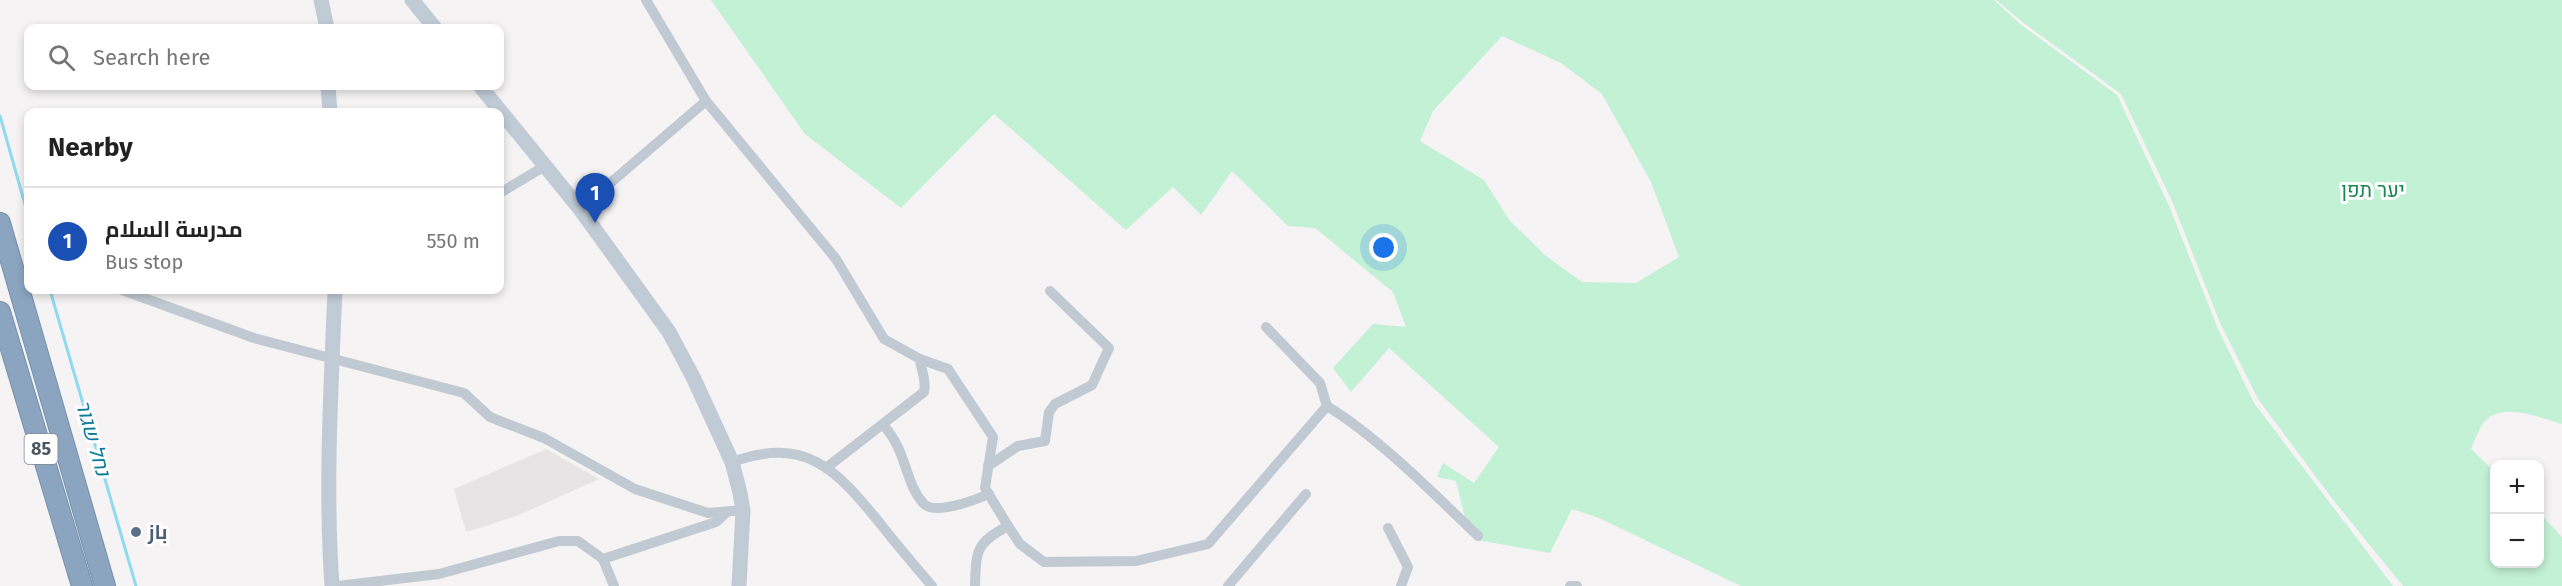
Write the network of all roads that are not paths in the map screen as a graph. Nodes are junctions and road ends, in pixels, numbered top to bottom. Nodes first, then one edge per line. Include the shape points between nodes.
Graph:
1 (312, 0) edge
2 (321, 0) edge
3 (412, 0) edge
4 (646, 0) edge
5 (317, 24) edge
6 (326, 24) edge
7 (432, 24) edge
8 (328, 90) edge
9 (337, 90) edge
10 (483, 90) edge
11 (706, 101) junction
12 (330, 108) edge
13 (338, 108) edge
14 (498, 108) edge
15 (504, 116) edge
16 (545, 166) junction
17 (504, 191) edge
18 (580, 209) junction
19 (0, 223) edge
20 (1050, 291) dead end
21 (133, 294) edge
22 (335, 294) edge
23 (0, 312) edge
24 (1266, 327) dead end
25 (332, 359) junction
26 (920, 359) junction
27 (1327, 406) junction
28 (883, 425) junction
29 (732, 462) junction
30 (988, 466) junction
31 (826, 468) junction
32 (988, 494) junction
33 (1305, 494) dead end
34 (743, 510) junction
35 (727, 511) junction
36 (1008, 526) junction
37 (1388, 528) dead end
38 (1478, 536) dead end
39 (603, 559) junction
40 (82, 586) edge
41 (105, 586) edge
42 (332, 586) edge
43 (338, 586) edge
44 (614, 586) edge
45 (739, 586) edge
46 (932, 586) edge
47 (975, 586) edge
48 (1228, 586) edge
49 (1401, 586) edge
50 (1570, 586) edge
51 (1577, 586) edge

1 - 5 street
2 - 6 street
3 - 7 street
4 - 11 street
8 - 12 street
9 - 13 street
10 - 14 street
11 - 18 street
11 - 26 street via 836,259 884,339
15 - 16 street
16 - 17 street
16 - 18 street
18 - 29 street via 669,332
19 - 41 highway, 85
20 - 30 street via 1109,348 1092,385 1054,404 1045,441 1018,446
21 - 25 street via 254,338
22 - 25 street
23 - 40 highway, 85
24 - 27 street via 1320,383
25 - 35 street via 464,393 490,417 544,438 635,489 708,513
25 - 42 street via 328,532
26 - 28 street via 926,383 924,392
26 - 30 street via 948,369 993,437
27 - 36 street via 1208,544 1136,561 1044,562 1020,544
27 - 38 street
28 - 31 street
28 - 32 street via 895,437 916,491 929,508 956,506
29 - 31 street via 755,454 794,453
29 - 34 street
30 - 32 street
31 - 46 street via 849,486
32 - 36 street
33 - 48 street
34 - 35 street
34 - 45 street
35 - 39 street via 716,522
36 - 47 street via 986,537 975,557
37 - 49 street via 1408,567
39 - 43 street via 578,541 559,540 439,574
39 - 44 street
50 - 51 street

